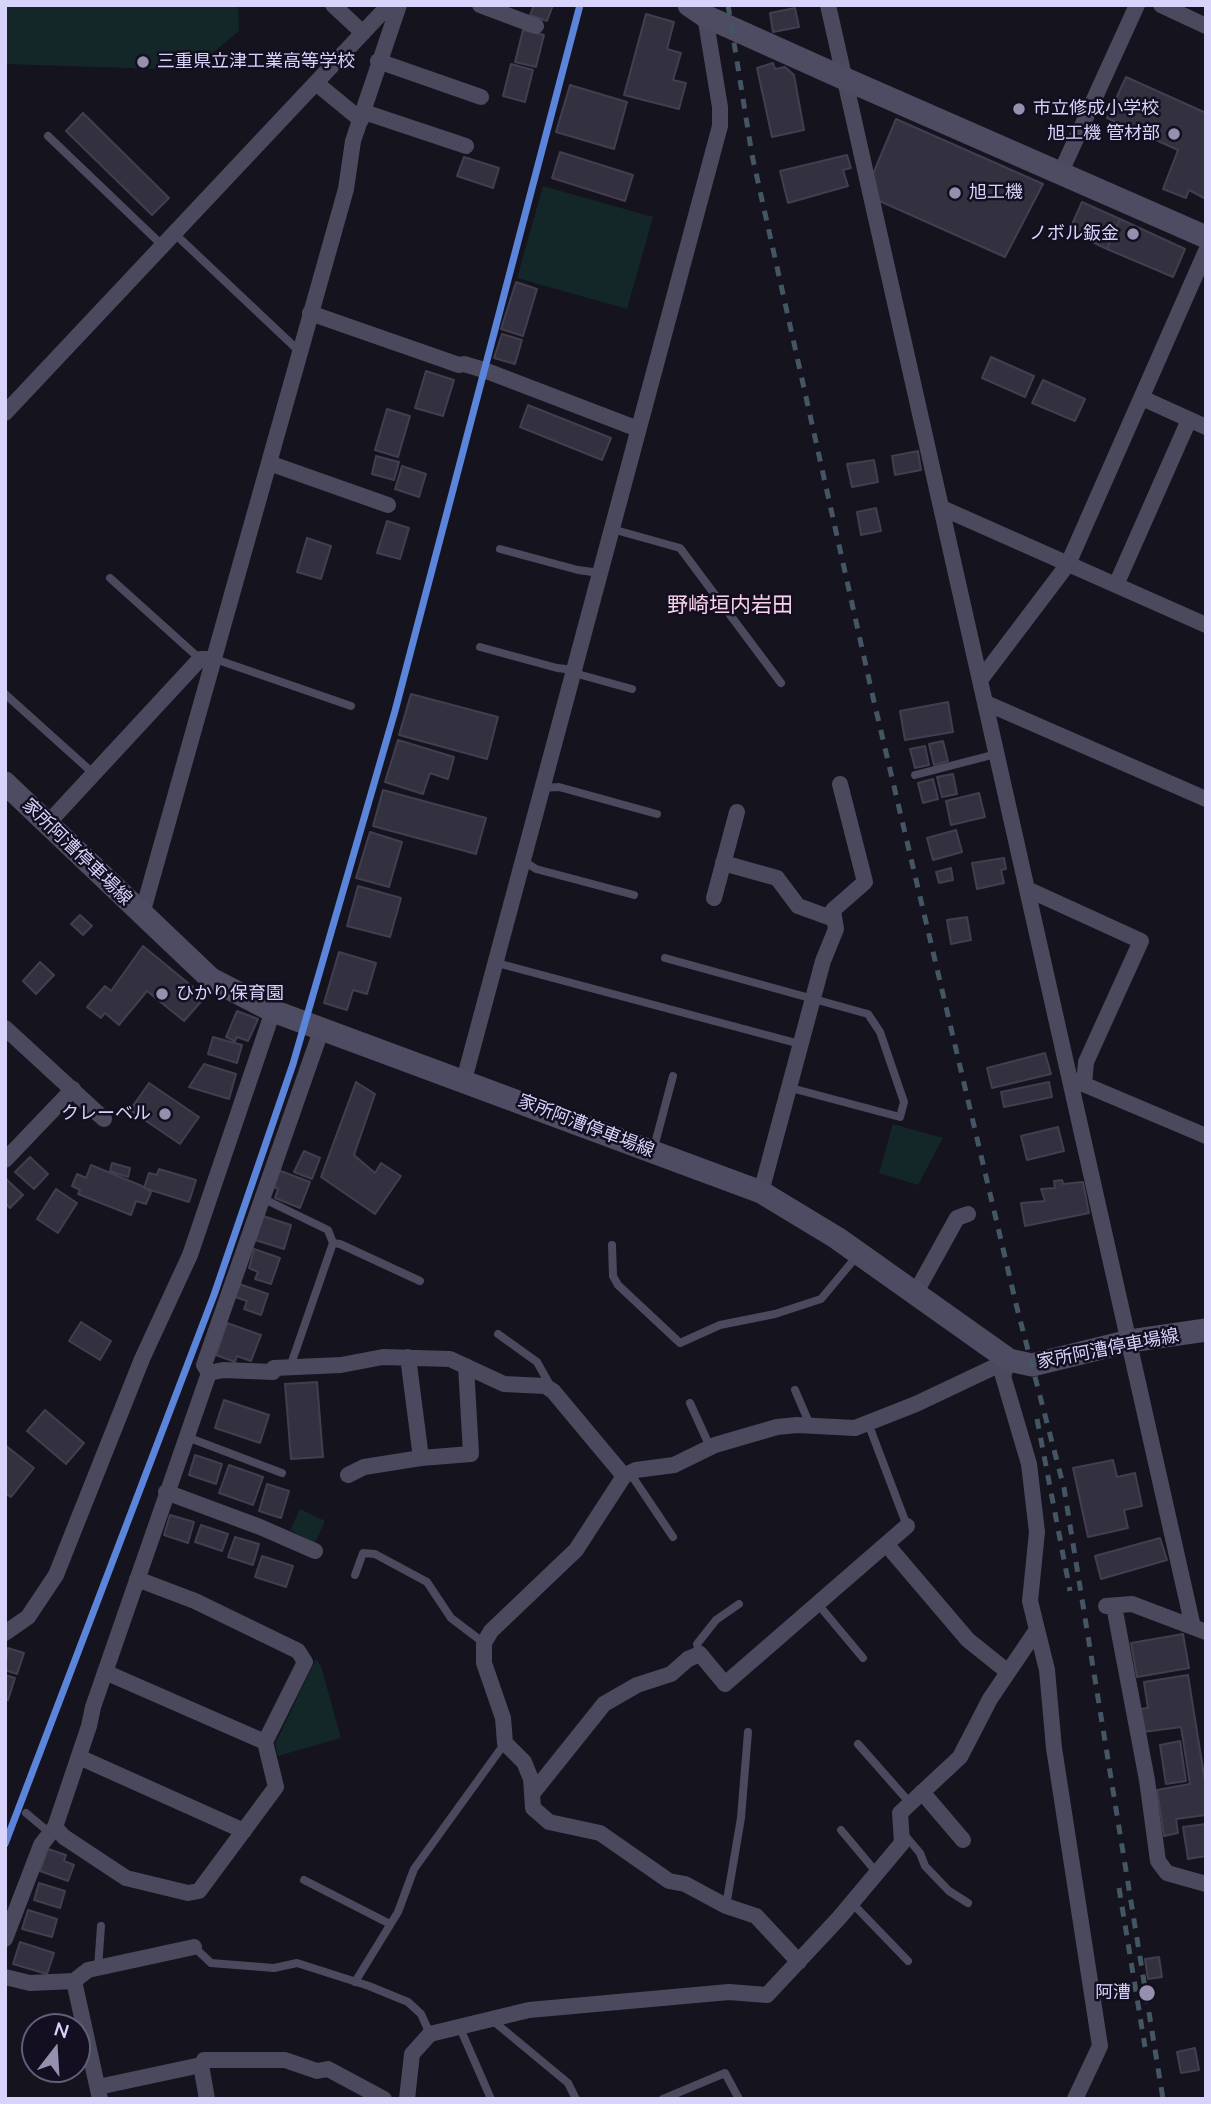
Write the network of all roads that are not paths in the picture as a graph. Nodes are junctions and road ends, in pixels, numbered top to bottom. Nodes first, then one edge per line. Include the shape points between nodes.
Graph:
1 (333, 5) edge
2 (389, 5) edge
3 (399, 5) edge
4 (480, 5) edge
5 (828, 5) edge
6 (1137, 5) edge
7 (1161, 5) edge
8 (697, 10) edge
9 (536, 26) dead end
10 (1206, 26) edge
11 (363, 33) junction
12 (378, 61) junction
13 (843, 78) junction
14 (316, 83) junction
15 (481, 97) dead end
16 (362, 116) junction
17 (48, 136) dead end
18 (466, 146) dead end
19 (1060, 174) junction
20 (175, 234) junction
21 (1206, 237) edge
22 (163, 246) junction
23 (1206, 251) edge
24 (310, 313) junction
25 (300, 352) junction
26 (1142, 398) junction
27 (5, 413) edge
28 (1189, 420) junction
29 (1206, 427) edge
30 (638, 429) junction
31 (269, 463) junction
32 (388, 505) dead end
33 (942, 508) junction
34 (612, 529) junction
35 (500, 549) dead end
36 (1068, 564) junction
37 (600, 573) junction
38 (110, 578) dead end
39 (1116, 585) junction
40 (1206, 625) edge
41 (480, 648) dead end
42 (208, 659) junction
43 (574, 671) junction
44 (981, 679) junction
45 (781, 683) dead end
46 (632, 689) dead end
47 (5, 694) edge
48 (986, 703) junction
49 (351, 706) dead end
50 (996, 754) junction
51 (94, 774) junction
52 (915, 775) dead end
53 (5, 783) edge
54 (839, 784) dead end
55 (543, 788) junction
56 (1206, 799) edge
57 (737, 812) dead end
58 (657, 814) dead end
59 (49, 822) junction
60 (524, 861) junction
61 (723, 863) junction
62 (1027, 889) junction
63 (634, 895) dead end
64 (714, 898) dead end
65 (142, 914) junction
66 (834, 919) junction
67 (665, 958) dead end
68 (497, 963) junction
69 (813, 998) junction
70 (273, 1011) junction
71 (5, 1028) edge
72 (321, 1028) junction
73 (800, 1044) junction
74 (673, 1076) dead end
75 (464, 1080) junction
76 (1077, 1082) junction
77 (791, 1088) junction
78 (73, 1090) junction
79 (104, 1119) dead end
80 (1206, 1136) edge
81 (653, 1151) junction
82 (5, 1160) edge
83 (761, 1192) junction
84 (264, 1199) junction
85 (968, 1214) dead end
86 (333, 1243) junction
87 (612, 1245) dead end
88 (859, 1254) junction
89 (420, 1281) dead end
90 (916, 1292) junction
91 (1206, 1330) edge
92 (498, 1334) dead end
93 (1130, 1341) junction
94 (408, 1357) junction
95 (1009, 1360) junction
96 (466, 1366) junction
97 (290, 1367) junction
98 (209, 1373) junction
99 (795, 1390) dead end
100 (553, 1391) junction
101 (690, 1403) dead end
102 (868, 1423) junction
103 (810, 1425) junction
104 (187, 1437) junction
105 (710, 1447) junction
106 (421, 1458) junction
107 (282, 1473) dead end
108 (348, 1475) dead end
109 (627, 1475) junction
110 (166, 1492) junction
111 (907, 1526) joint
112 (673, 1537) dead end
113 (887, 1545) junction
114 (315, 1551) dead end
115 (355, 1575) dead end
116 (137, 1579) junction
117 (817, 1603) junction
118 (739, 1604) dead end
119 (1200, 1629) edge
120 (1036, 1631) junction
121 (5, 1633) edge
122 (484, 1643) junction
123 (700, 1654) junction
124 (863, 1658) dead end
125 (105, 1672) junction
126 (1008, 1672) junction
127 (748, 1732) dead end
128 (265, 1742) junction
129 (505, 1743) junction
130 (858, 1744) dead end
131 (79, 1757) junction
132 (532, 1794) junction
133 (916, 1797) junction
134 (26, 1813) dead end
135 (841, 1829) dead end
136 (53, 1830) junction
137 (901, 1830) junction
138 (244, 1831) junction
139 (963, 1839) dead end
140 (877, 1873) junction
141 (304, 1880) dead end
142 (1206, 1884) edge
143 (852, 1903) junction
144 (968, 1903) dead end
145 (726, 1906) junction
146 (390, 1924) junction
147 (101, 1926) dead end
148 (5, 1939) edge
149 (194, 1947) joint
150 (908, 1961) dead end
151 (799, 1962) junction
152 (98, 1968) junction
153 (5, 1977) edge
154 (74, 1981) junction
155 (355, 1982) junction
156 (490, 2018) junction
157 (460, 2028) junction
158 (430, 2035) junction
159 (201, 2065) junction
160 (99, 2093) edge
161 (207, 2099) edge
162 (384, 2099) edge
163 (407, 2099) edge
164 (491, 2099) edge
165 (576, 2099) edge
166 (663, 2099) edge
167 (739, 2099) edge
168 (1075, 2099) edge

1 - 11 street
2 - 11 street
3 - 12 street
4 - 9 street
5 - 13 street
6 - 19 street
7 - 10 street
8 - 13 main road
8 - 30 street via 720,107 720,126
11 - 14 street
12 - 15 street
12 - 16 street
13 - 19 main road
13 - 33 street
14 - 16 street
14 - 20 street
16 - 18 street
16 - 24 street
17 - 22 lane
19 - 21 main road
20 - 22 street
20 - 25 lane
22 - 27 street
23 - 26 street
24 - 25 street
24 - 30 street via 484,370
25 - 31 street
26 - 28 street
26 - 36 street
28 - 29 street
28 - 39 street
30 - 34 street
31 - 32 street
31 - 42 street
33 - 36 street
33 - 44 street
34 - 37 street
34 - 45 lane via 680,548
35 - 37 lane
36 - 39 street
36 - 44 street
37 - 43 street
38 - 42 lane
39 - 40 street
41 - 43 lane
42 - 49 lane
42 - 51 street
42 - 65 street
43 - 46 lane
43 - 55 street
44 - 48 street
47 - 51 lane
48 - 50 street
48 - 56 street
50 - 52 lane
50 - 62 street
51 - 59 street
53 - 59 main road, 家所阿漕停車場線
54 - 66 street via 868,889 833,911
55 - 58 lane via 559,787
55 - 60 street
57 - 61 street
59 - 65 main road, 家所阿漕停車場線
60 - 63 lane via 536,869
60 - 68 street
61 - 64 street
61 - 66 street via 777,878 798,906
62 - 76 street
62 - 76 street via 1141,941
65 - 70 main road, 家所阿漕停車場線 via 211,979
66 - 69 street via 836,929
67 - 69 lane
68 - 73 lane
68 - 75 street
69 - 73 street
69 - 77 lane via 868,1014 880,1032 904,1102 900,1117
70 - 72 main road, 家所阿漕停車場線
70 - 121 street via 190,1255 142,1359 56,1575 28,1617
71 - 78 street
72 - 75 main road, 家所阿漕停車場線
72 - 84 street
73 - 77 street
74 - 81 lane
75 - 81 main road, 家所阿漕停車場線
76 - 80 street
76 - 93 street
77 - 83 street
78 - 79 street
78 - 82 street
81 - 83 main road, 家所阿漕停車場線
83 - 88 main road, 家所阿漕停車場線
84 - 86 lane via 328,1230
84 - 98 street via 204,1365
85 - 90 street via 957,1218
86 - 89 lane
86 - 97 lane
87 - 88 lane via 613,1276 618,1285 680,1343 720,1325 821,1299
88 - 90 main road, 家所阿漕停車場線
90 - 95 main road, 家所阿漕停車場線
91 - 93 main road, 家所阿漕停車場線
92 - 100 lane via 537,1362
93 - 95 main road, 家所阿漕停車場線 via 1032,1365
93 - 119 street
94 - 96 street via 442,1357
94 - 97 street
94 - 106 street
95 - 102 street
95 - 120 street via 1003,1376 1029,1464 1037,1532 1030,1601
96 - 100 street via 504,1384 545,1386
96 - 106 street via 471,1454
97 - 98 street via 274,1368 273,1372
98 - 104 street
99 - 103 lane
100 - 109 street
101 - 105 lane
102 - 103 street via 855,1428
102 - 111 lane
103 - 105 street via 777,1427
104 - 107 lane
104 - 110 street
105 - 109 street via 674,1465
106 - 108 street via 363,1467
109 - 112 lane
109 - 122 street via 576,1550
110 - 114 street
110 - 116 street
111 - 113 street
113 - 117 street
113 - 126 street via 968,1640
115 - 122 lane via 363,1553 375,1554 427,1582 451,1618
116 - 125 street
116 - 128 street via 195,1601 298,1651 305,1662
117 - 123 street via 725,1684
117 - 124 lane
118 - 123 lane via 716,1620 697,1644
119 - 142 street via 1132,1604 1110,1606 1147,1780 1158,1861 1167,1873
120 - 126 street
120 - 168 street via 1047,1670 1054,1748 1100,2046
122 - 129 street via 484,1663 503,1718
123 - 132 street via 671,1674 637,1685 604,1704
125 - 128 street
125 - 131 street
126 - 133 street via 960,1757
127 - 145 lane via 741,1818
128 - 138 street via 276,1787
129 - 132 street via 524,1762
129 - 146 lane via 414,1869
130 - 133 lane
131 - 136 street
131 - 138 street
132 - 145 street via 533,1808 548,1822 600,1833 669,1881 685,1884
133 - 137 street via 901,1813
133 - 139 street
134 - 136 lane
135 - 140 lane
136 - 138 street via 126,1878 188,1893 199,1891
136 - 148 street via 41,1845
137 - 140 street via 902,1843
137 - 144 lane via 925,1866
140 - 143 street
141 - 146 lane
143 - 150 lane
143 - 151 street
145 - 151 street via 756,1916
146 - 155 lane
147 - 152 lane
149 - 152 street
149 - 155 lane via 211,1963 274,1968 297,1963
151 - 156 street via 767,1995 716,1993
152 - 154 street
153 - 154 street via 30,1983
154 - 160 street
155 - 158 lane via 408,2001 421,2014
156 - 157 street
156 - 165 lane via 568,2083
157 - 158 street
157 - 164 lane
158 - 163 street via 412,2054
159 - 160 street
159 - 161 street
159 - 162 street via 204,2060 285,2060 328,2070
166 - 167 lane via 725,2073

